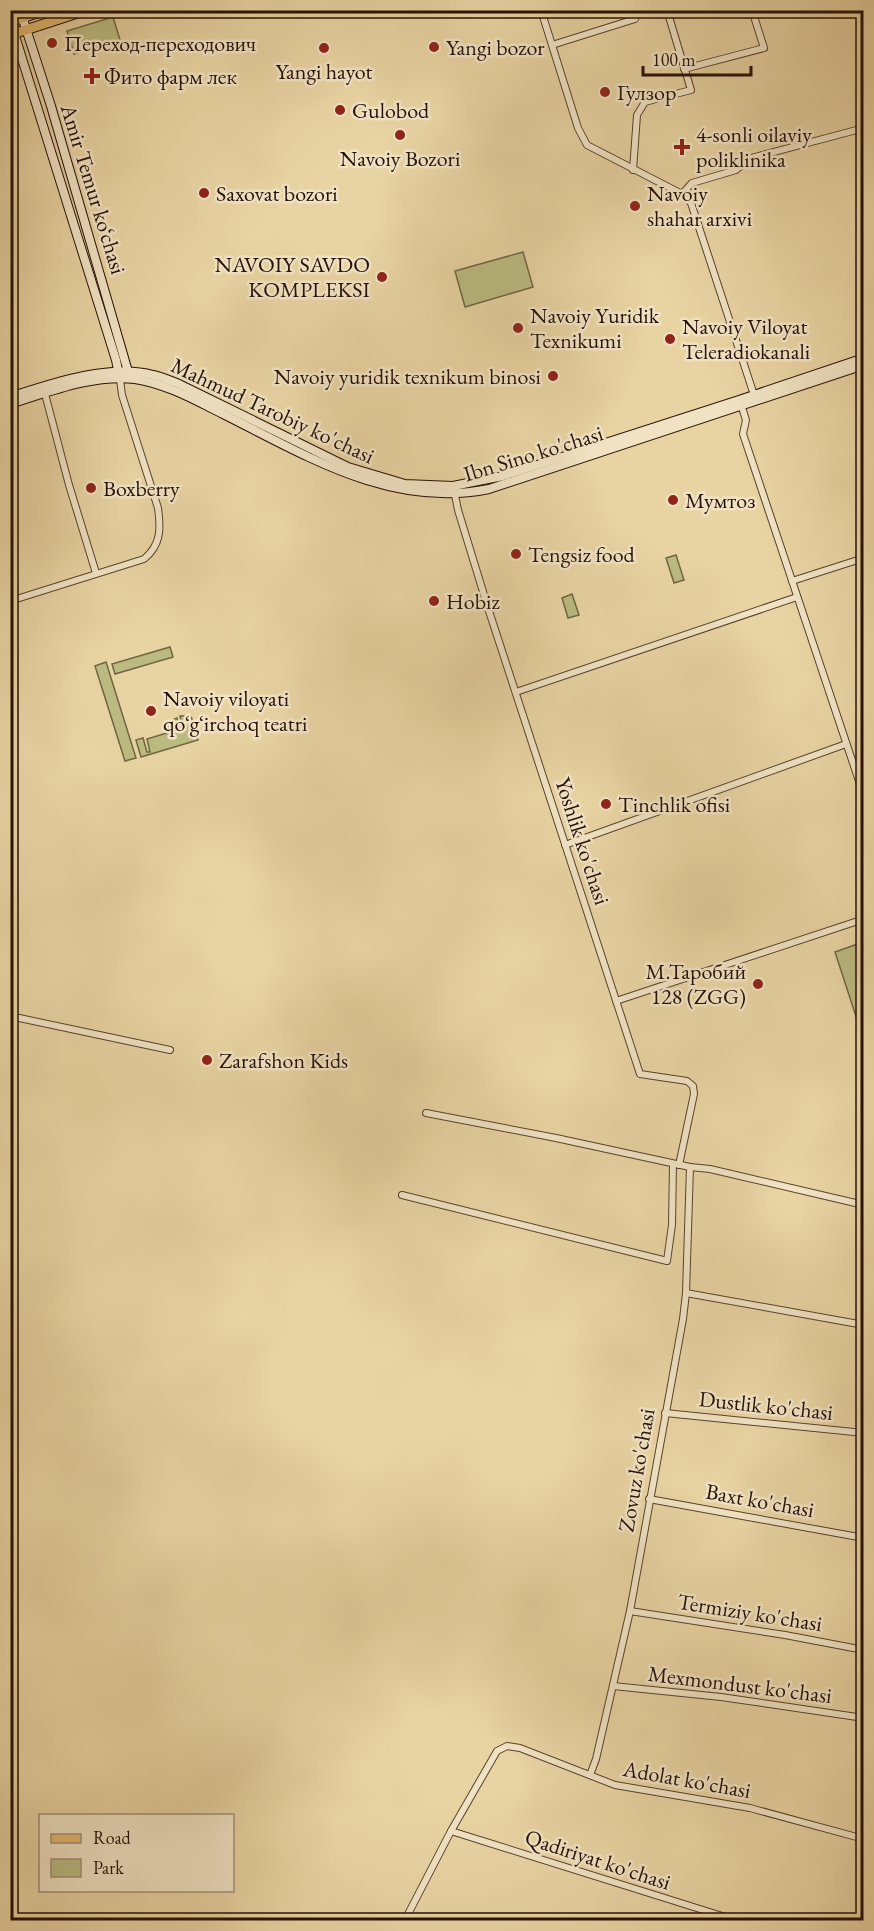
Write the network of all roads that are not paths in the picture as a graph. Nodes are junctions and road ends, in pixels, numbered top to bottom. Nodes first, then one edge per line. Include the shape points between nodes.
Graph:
1 (46, 10) edge
2 (87, 10) edge
3 (541, 10) edge
4 (637, 10) edge
5 (667, 10) edge
6 (752, 10) edge
7 (21, 14) edge
8 (11, 21) edge
9 (26, 30) junction
10 (13, 35) edge
11 (552, 45) junction
12 (684, 69) junction
13 (864, 128) edge
14 (633, 170) junction
15 (682, 194) junction
16 (864, 358) edge
17 (864, 365) edge
18 (119, 376) junction
19 (129, 376) junction
20 (44, 390) junction
21 (10, 397) edge
22 (755, 398) junction
23 (741, 403) junction
24 (10, 404) edge
25 (454, 490) junction
26 (864, 558) edge
27 (96, 573) junction
28 (792, 581) junction
29 (797, 597) junction
30 (10, 601) edge
31 (516, 692) junction
32 (846, 744) junction
33 (864, 796) edge
34 (565, 845) junction
35 (864, 919) edge
36 (616, 1001) junction
37 (10, 1016) edge
38 (170, 1050) dead end
39 (426, 1113) dead end
40 (676, 1164) junction
41 (690, 1167) junction
42 (402, 1195) dead end
43 (864, 1205) edge
44 (686, 1293) junction
45 (864, 1325) edge
46 (665, 1413) junction
47 (864, 1433) edge
48 (649, 1499) junction
49 (864, 1538) edge
50 (630, 1611) junction
51 (864, 1650) edge
52 (613, 1686) junction
53 (864, 1718) edge
54 (590, 1775) junction
55 (451, 1831) junction
56 (864, 1839) edge
57 (405, 1920) edge
58 (735, 1920) edge

1 - 7 main road
2 - 9 main road
3 - 11 street
4 - 11 street via 635,19
5 - 12 street
6 - 12 street via 764,48
7 - 8 main road
7 - 9 main road, Amir Temur ko‘chasi
8 - 10 main road, Amir Temur ko‘chasi
9 - 10 main road
9 - 19 main road, Amir Temur ko‘chasi
10 - 18 main road, Amir Temur ko‘chasi
11 - 14 street via 587,145
12 - 14 street via 691,90 645,102 637,115
13 - 15 street via 751,158 736,170 692,183
14 - 15 street
15 - 22 street via 691,203
16 - 22 main road, Mahmud Tarobiy ko'chasi
17 - 22 main road
18 - 19 main road, Mahmud Tarobiy ko'chasi
18 - 20 main road, Mahmud Tarobiy ko'chasi via 71,379
18 - 27 street via 158,508 159,542 144,559
19 - 25 main road, Mahmud Tarobiy ko'chasi via 151,374 179,384 348,467 405,484
20 - 21 main road, Mahmud Tarobiy ko'chasi
20 - 24 main road
20 - 27 street
22 - 23 main road, Mahmud Tarobiy ko'chasi
23 - 25 main road, Mahmud Tarobiy ko'chasi
23 - 28 street via 746,420 743,434
25 - 31 street, Yoshlik ko'chasi
26 - 28 street
27 - 30 street
28 - 29 street
29 - 31 street
29 - 32 street
31 - 34 street, Yoshlik ko'chasi
32 - 33 street
32 - 34 street
34 - 36 street, Yoshlik ko'chasi
35 - 36 street
36 - 40 street, Yoshlik ko'chasi via 639,1074 687,1081 693,1086
37 - 38 street
39 - 40 street
40 - 41 street
40 - 42 street via 667,1261
41 - 43 street
41 - 44 street, Zovuz ko'chasi
44 - 45 street
44 - 46 street, Zovuz ko'chasi
46 - 47 street, Dustlik ko'chasi
46 - 48 street, Zovuz ko'chasi
48 - 49 street, Baxt ko'chasi
48 - 50 street, Zovuz ko'chasi
50 - 51 street, Termiziy ko'chasi
50 - 52 street, Zovuz ko'chasi
52 - 53 street, Mexmondust ko'chasi
52 - 54 street, Zovuz ko'chasi
54 - 55 street, Adolat ko'chasi via 507,1746 497,1751
54 - 56 street, Adolat ko'chasi via 615,1785 750,1808
55 - 57 street
55 - 58 street, Qadiriyat ko'chasi

